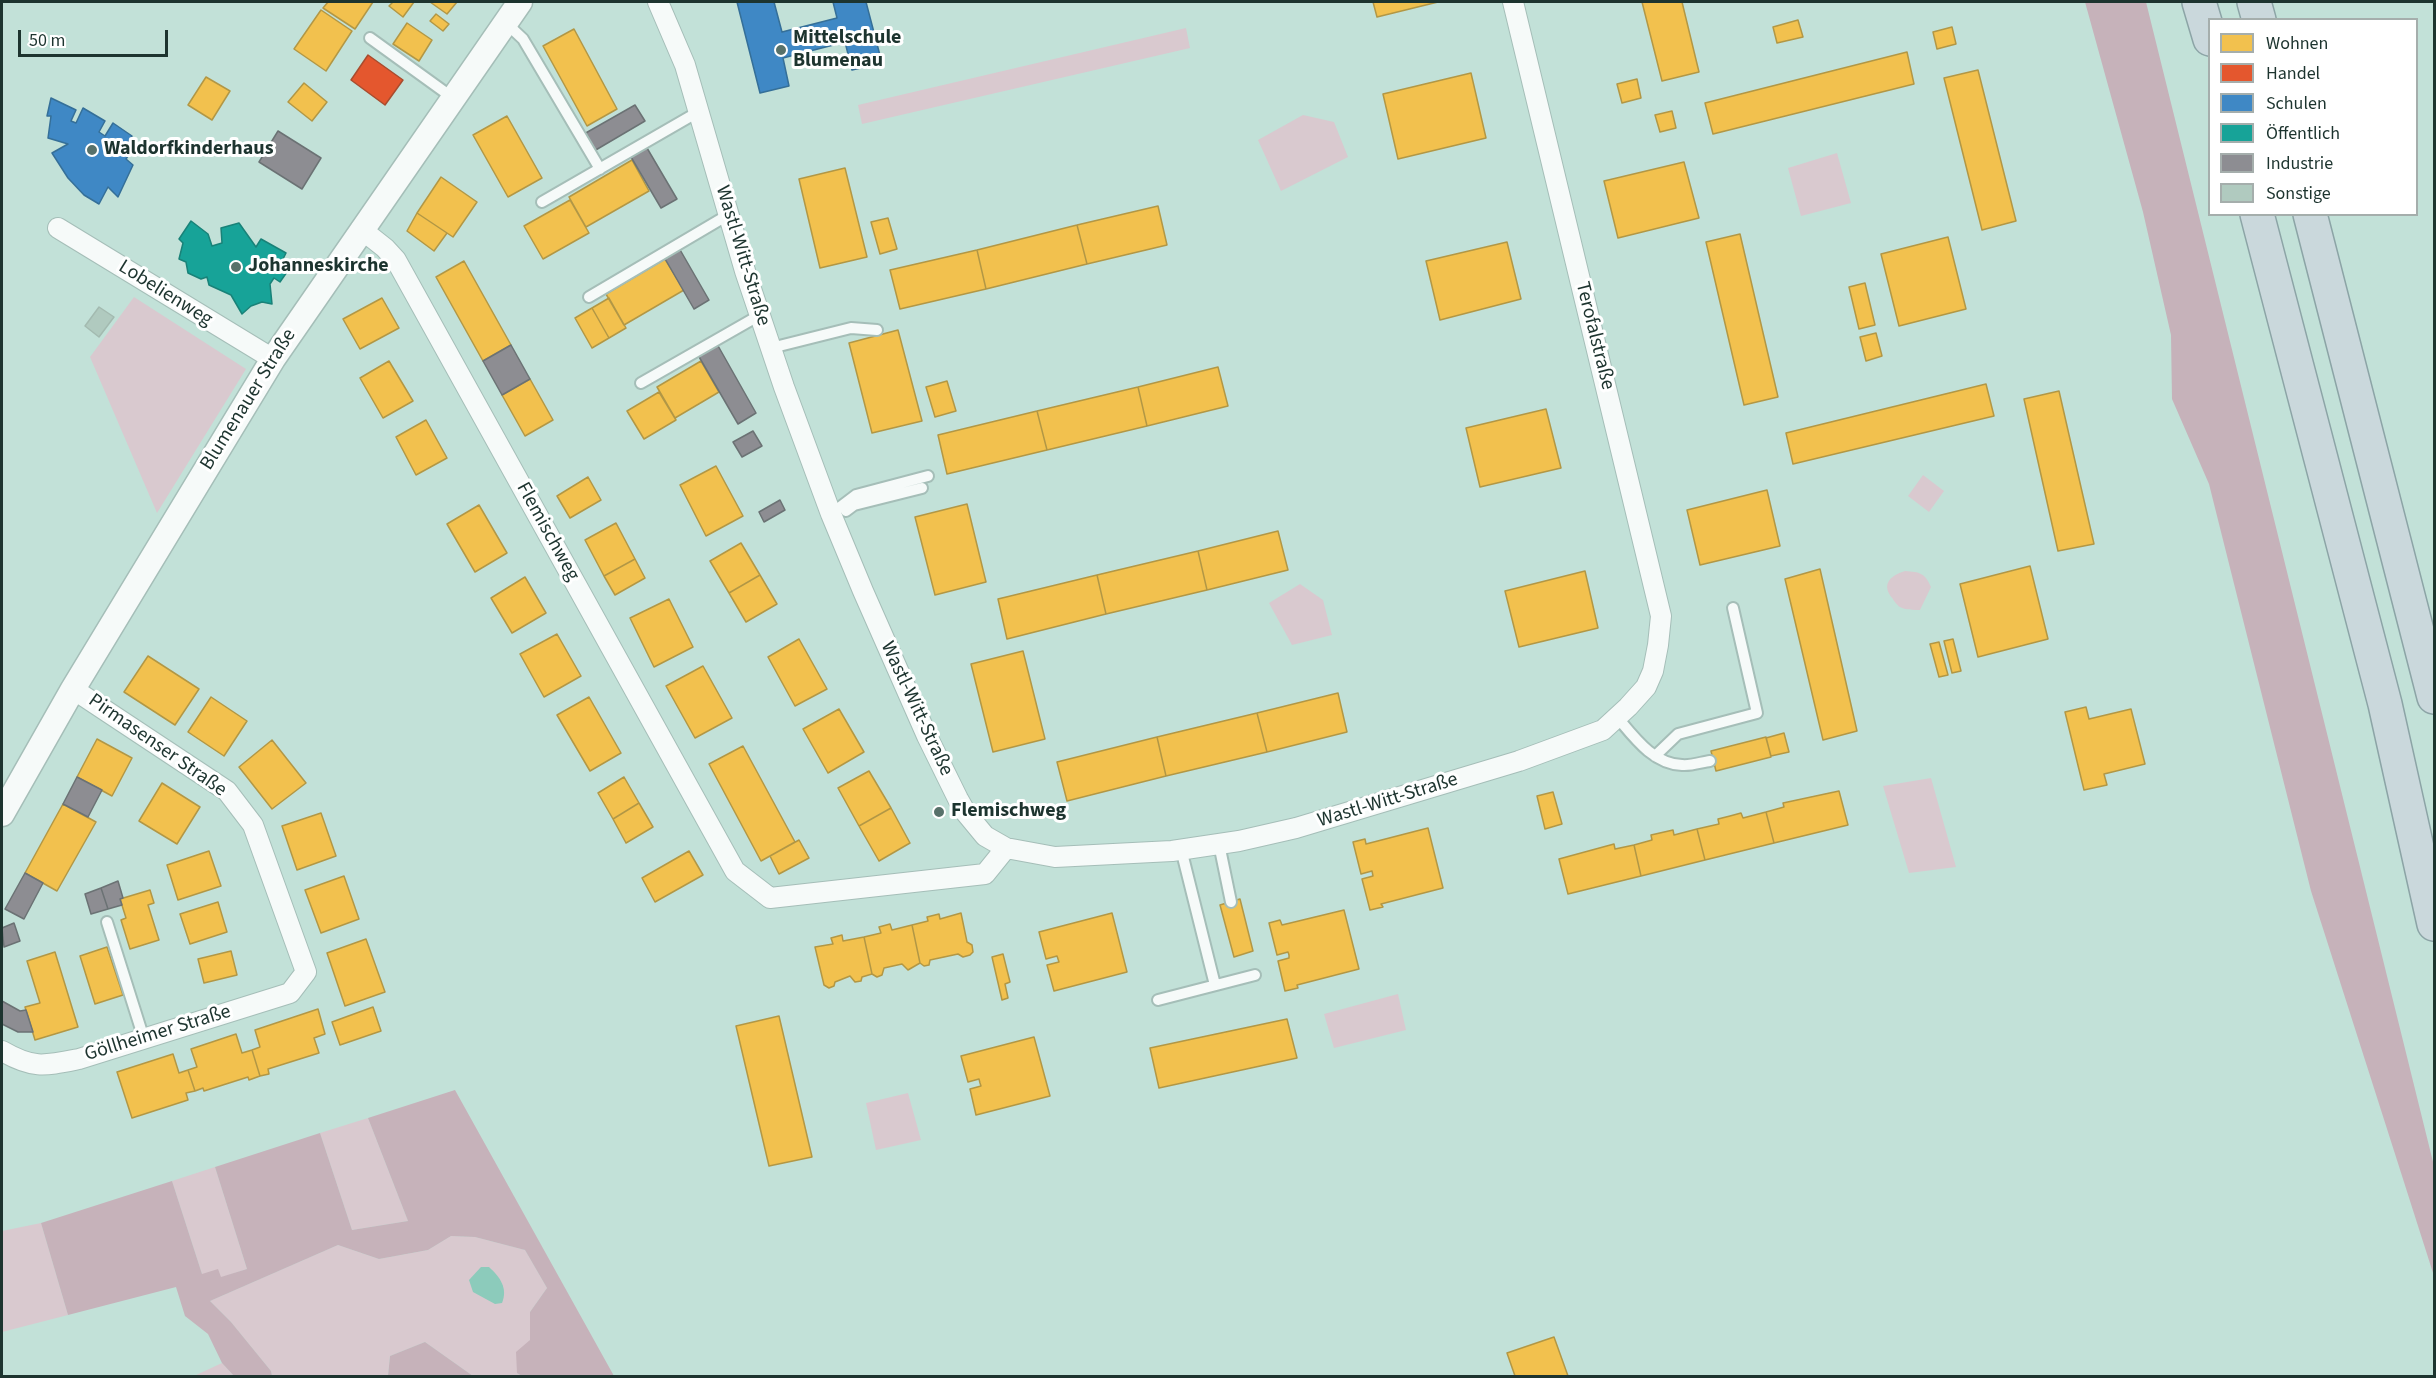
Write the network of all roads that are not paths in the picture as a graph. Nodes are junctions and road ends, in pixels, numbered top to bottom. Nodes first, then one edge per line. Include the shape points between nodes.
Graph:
1 (520, 2) edge
2 (658, 2) edge
3 (1513, 2) edge
4 (2199, 2) edge
5 (2254, 2) edge
6 (2258, 18) edge
7 (506, 23) junction
8 (2208, 32) edge
9 (370, 38) dead end
10 (453, 98) junction
11 (698, 112) junction
12 (600, 169) junction
13 (542, 202) dead end
14 (728, 215) junction
15 (2258, 216) edge
16 (2311, 216) edge
17 (58, 228) dead end
18 (361, 229) junction
19 (589, 297) dead end
20 (759, 315) junction
21 (877, 330) dead end
22 (771, 348) junction
23 (273, 359) junction
24 (641, 383) dead end
25 (928, 476) dead end
26 (922, 488) dead end
27 (833, 517) junction
28 (1733, 608) dead end
29 (1653, 671) joint
30 (73, 689) junction
31 (2434, 697) edge
32 (1617, 717) junction
33 (1655, 756) junction
34 (1710, 760) dead end
35 (2, 814) edge
36 (1219, 844) junction
37 (1006, 848) junction
38 (1181, 849) junction
39 (1231, 902) dead end
40 (107, 922) dead end
41 (2434, 924) edge
42 (306, 972) joint
43 (1255, 975) dead end
44 (1215, 985) junction
45 (1158, 1000) dead end
46 (144, 1040) junction
47 (2, 1051) edge

1 - 7 street, Blumenauer Straße
2 - 11 street, Wastl-Witt-Straße via 685,65
3 - 29 street, Terofalstraße via 1659,606 1659,645
4 - 8 highway
5 - 6 highway
7 - 10 street, Blumenauer Straße
7 - 12 lane via 523,39
9 - 10 lane
10 - 18 street, Blumenauer Straße
11 - 12 lane
11 - 14 street, Wastl-Witt-Straße
12 - 13 lane
14 - 19 lane
14 - 20 street, Wastl-Witt-Straße
15 - 41 highway via 2382,692
16 - 31 highway
17 - 23 street, Lobelienweg
18 - 23 street, Blumenauer Straße
18 - 37 street, Flemischweg via 396,260 735,871 770,898 985,874
20 - 22 street, Wastl-Witt-Straße
20 - 24 lane
21 - 22 lane via 851,328
22 - 27 street, Wastl-Witt-Straße
23 - 30 street, Blumenauer Straße
25 - 27 lane via 856,495
26 - 27 lane via 854,505
27 - 37 street, Wastl-Witt-Straße via 894,663 958,799 985,836
28 - 33 lane via 1757,713 1678,734
29 - 32 street, Wastl-Witt-Straße via 1646,687
30 - 35 street, Blumenauer Straße
30 - 42 street, Pirmasenser Straße via 227,791 253,825
32 - 33 lane
32 - 36 street, Wastl-Witt-Straße via 1603,730 1519,761 1296,828
33 - 34 lane via 1682,766
36 - 38 street, Wastl-Witt-Straße
36 - 39 lane
37 - 38 street, Wastl-Witt-Straße via 1055,857
38 - 44 lane
40 - 46 lane
42 - 46 street, Göllheimer Straße via 290,993
43 - 44 lane
44 - 45 lane
46 - 47 street, Göllheimer Straße via 43,1066

